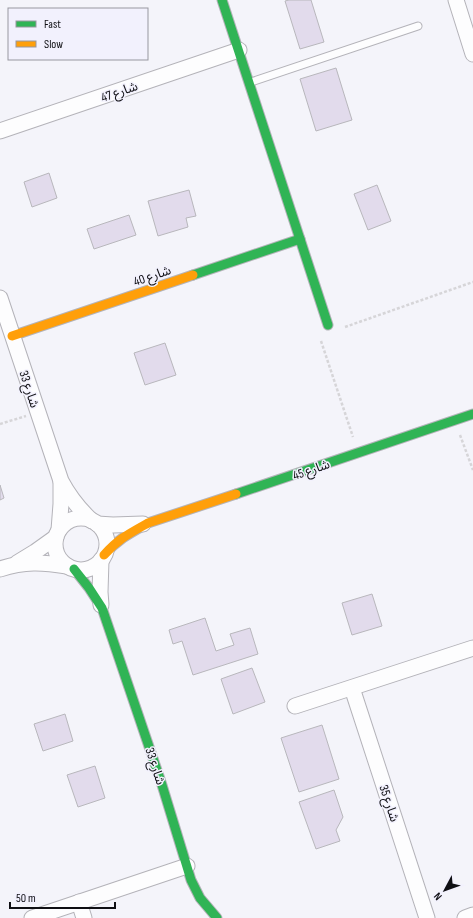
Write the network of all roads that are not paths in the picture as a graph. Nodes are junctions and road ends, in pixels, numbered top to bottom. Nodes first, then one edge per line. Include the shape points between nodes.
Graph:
1 (222, 0) edge
2 (456, 0) edge
3 (418, 26) dead end
4 (239, 50) junction
5 (473, 54) edge
6 (249, 83) junction
7 (0, 131) edge
8 (300, 239) junction
9 (0, 298) edge
10 (328, 325) road end
11 (12, 336) junction
12 (473, 414) edge
13 (60, 480) junction
14 (94, 522) junction
15 (148, 523) junction
16 (58, 533) junction
17 (103, 558) junction
18 (14, 565) junction
19 (71, 567) junction
20 (0, 569) edge
21 (102, 608) junction
22 (473, 648) edge
23 (352, 688) junction
24 (295, 706) dead end
25 (187, 866) junction
26 (79, 902) junction
27 (473, 915) edge
28 (32, 918) edge
29 (84, 918) edge
30 (217, 918) edge
31 (427, 918) edge
32 (465, 918) edge

1 - 4 street
2 - 5 street
3 - 6 lane
4 - 6 street
4 - 7 street, شارع 47
6 - 8 street
8 - 10 street
8 - 11 street, شارع 40
9 - 11 street, شارع 33
11 - 13 street, شارع 33
12 - 15 street, شارع 45
13 - 14 street, شارع 33 via 82,512
13 - 16 street, شارع 33
14 - 15 street, شارع 45 via 119,525
14 - 16 street via 84,518 70,520
14 - 17 street via 102,529 107,542
15 - 17 street, شارع 45 via 123,537
16 - 18 street
16 - 19 street via 55,543 58,556
17 - 19 street via 92,568 80,570
17 - 21 street, شارع 33 via 100,592
18 - 19 street via 38,563
18 - 20 street
19 - 21 street, شارع 33 via 89,586
21 - 25 street, شارع 33
22 - 23 street
23 - 24 street
23 - 31 street, شارع 35
25 - 26 street
25 - 30 street, شارع 33 via 200,898
26 - 28 street
26 - 29 street
27 - 32 street

